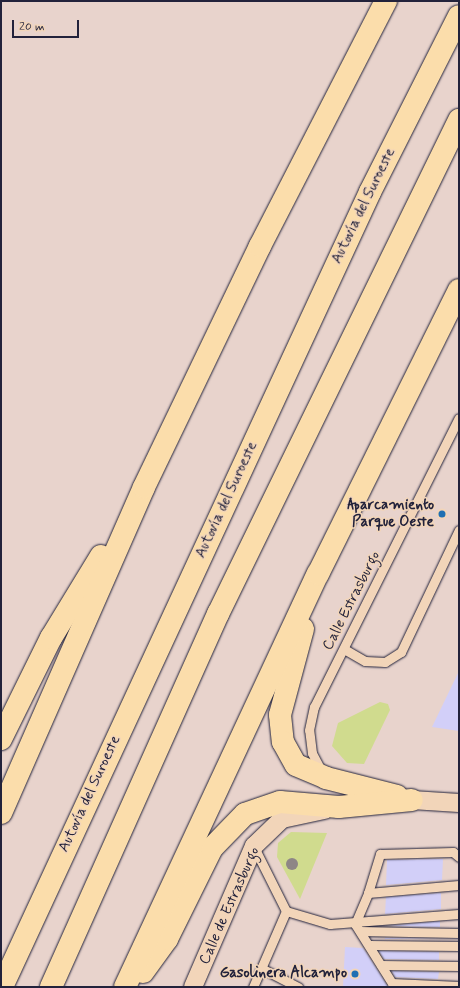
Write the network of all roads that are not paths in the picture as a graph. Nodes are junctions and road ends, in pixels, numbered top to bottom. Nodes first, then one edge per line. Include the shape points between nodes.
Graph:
1 (386, 1) edge
2 (459, 16) edge
3 (459, 120) edge
4 (459, 290) edge
5 (459, 418) edge
6 (144, 487) junction
7 (459, 530) edge
8 (318, 574) junction
9 (344, 649) junction
10 (1, 739) edge
11 (326, 778) junction
12 (412, 800) junction
13 (459, 803) edge
14 (339, 807) junction
15 (1, 813) edge
16 (254, 846) junction
17 (459, 857) edge
18 (459, 885) edge
19 (368, 893) junction
20 (286, 911) junction
21 (459, 914) edge
22 (358, 927) junction
23 (459, 933) edge
24 (369, 945) junction
25 (459, 946) edge
26 (381, 965) junction
27 (459, 966) edge
28 (261, 968) junction
29 (459, 986) edge
30 (2, 987) edge
31 (51, 987) edge
32 (125, 987) edge
33 (132, 987) edge
34 (193, 987) edge
35 (253, 987) edge
36 (298, 987) edge

1 - 6 highway via 260,246
2 - 30 highway, Autovía del Suroeste via 370,192
3 - 31 highway via 218,614
4 - 8 highway
5 - 9 lane, Calle Estrasburgo
6 - 10 highway via 51,638
6 - 15 highway
7 - 9 lane via 401,652 385,662 365,661
8 - 11 highway via 280,715 283,742 296,765
8 - 32 highway
9 - 11 lane, Calle Estrasburgo via 314,707 309,730 312,753
11 - 12 highway
12 - 13 street
12 - 14 highway
14 - 16 street, Calle de Estrasburgo via 282,819
14 - 33 highway via 280,802 245,814 226,830 212,848 167,939
16 - 20 lane
16 - 34 street, Calle de Estrasburgo
17 - 19 lane via 453,852 380,854
18 - 19 lane
19 - 22 lane
20 - 22 lane via 330,924
20 - 28 lane
21 - 22 lane
22 - 23 lane
22 - 24 lane
24 - 25 lane
24 - 26 lane
26 - 27 lane
26 - 29 lane via 392,983
28 - 35 lane
28 - 36 lane

